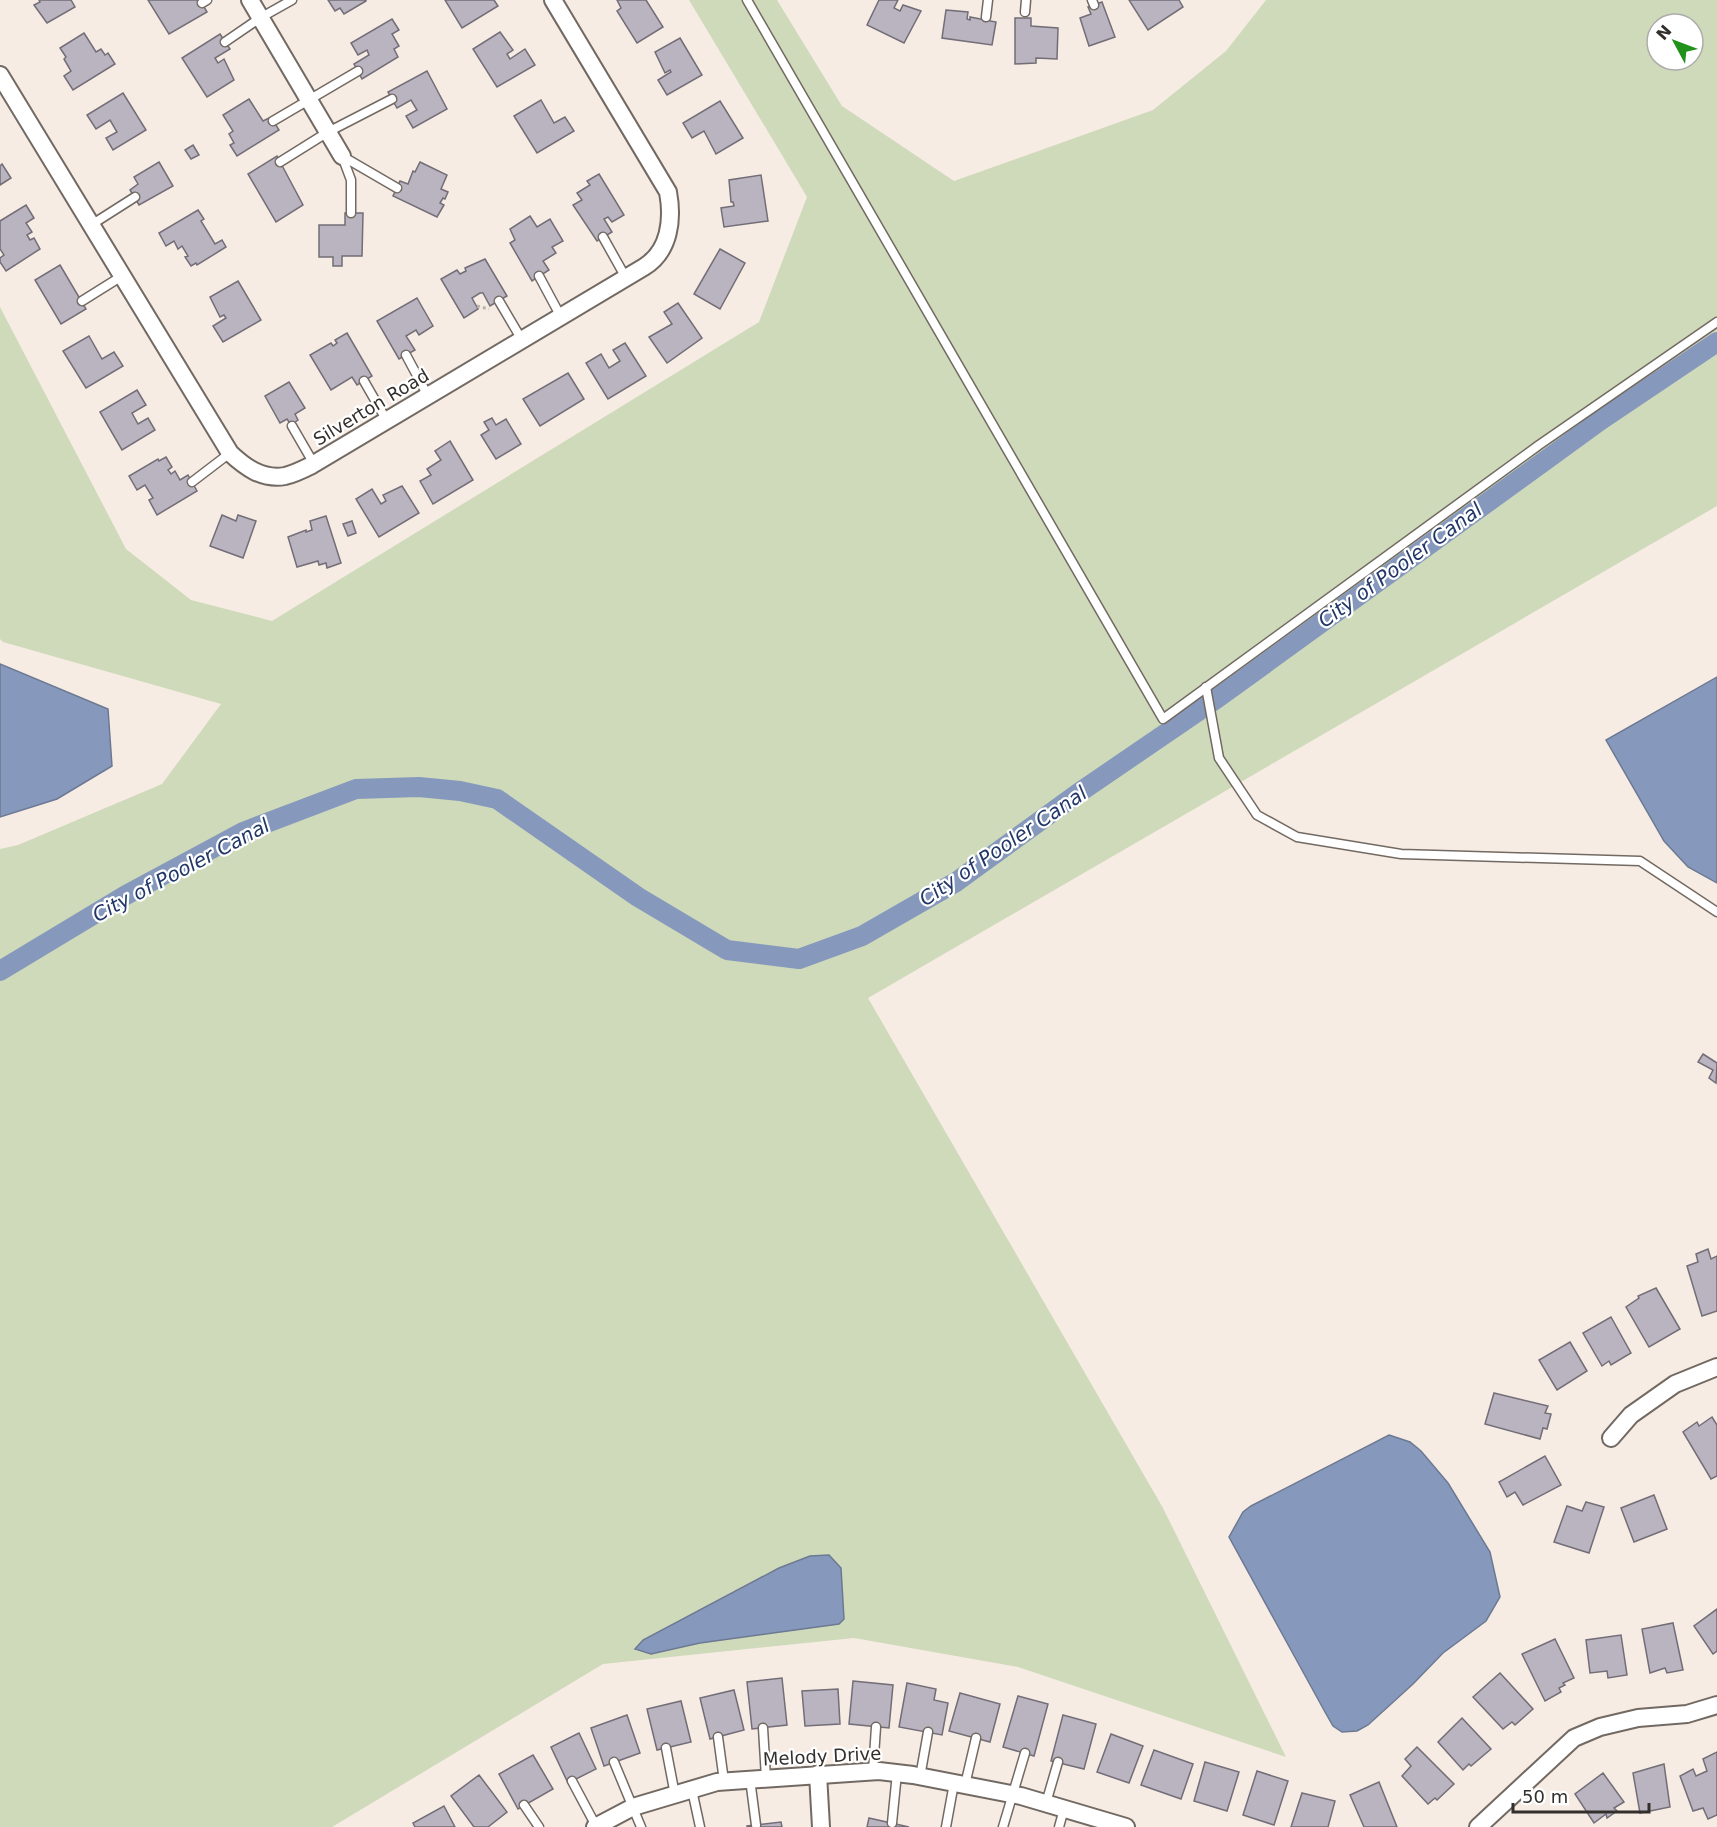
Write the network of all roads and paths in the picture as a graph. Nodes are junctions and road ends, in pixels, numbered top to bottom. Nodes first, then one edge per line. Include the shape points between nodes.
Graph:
1 (250, 0) edge
2 (292, 0) edge
3 (553, 0) edge
4 (747, 0) edge
5 (988, 0) edge
6 (1026, 0) edge
7 (1025, 12) dead end
8 (986, 17) dead end
9 (260, 18) junction
10 (225, 42) dead end
11 (358, 71) dead end
12 (0, 75) edge
13 (392, 99) dead end
14 (309, 100) junction
15 (273, 121) dead end
16 (328, 132) junction
17 (342, 156) junction
18 (280, 162) dead end
19 (397, 188) dead end
20 (135, 197) dead end
21 (351, 213) dead end
22 (91, 225) junction
23 (603, 237) dead end
24 (122, 276) junction
25 (539, 276) dead end
26 (626, 278) junction
27 (82, 301) dead end
28 (499, 301) dead end
29 (561, 316) junction
30 (1717, 322) edge
31 (522, 340) junction
32 (406, 355) dead end
33 (364, 381) dead end
34 (428, 396) junction
35 (387, 421) junction
36 (292, 426) dead end
37 (230, 453) junction
38 (314, 464) junction
39 (192, 482) dead end
40 (1206, 687) junction
41 (1717, 912) edge
42 (1717, 1367) edge
43 (1611, 1438) dead end
44 (1717, 1705) edge
45 (876, 1726) dead end
46 (763, 1728) dead end
47 (927, 1732) dead end
48 (718, 1737) dead end
49 (976, 1738) dead end
50 (666, 1748) dead end
51 (1025, 1753) dead end
52 (614, 1762) dead end
53 (1058, 1762) dead end
54 (873, 1771) junction
55 (897, 1773) junction
56 (818, 1774) junction
57 (920, 1777) junction
58 (758, 1779) junction
59 (572, 1781) dead end
60 (724, 1782) junction
61 (959, 1784) junction
62 (692, 1790) junction
63 (1012, 1794) junction
64 (675, 1795) junction
65 (1046, 1803) junction
66 (524, 1805) dead end
67 (633, 1807) junction
68 (1064, 1809) junction
69 (892, 1823) dead end
70 (756, 1825) dead end
71 (539, 1827) edge
72 (596, 1827) edge
73 (641, 1827) edge
74 (700, 1827) edge
75 (821, 1827) edge
76 (946, 1827) edge
77 (1003, 1827) edge
78 (1059, 1827) edge
79 (1126, 1827) edge
80 (1478, 1827) edge

1 - 9 street
2 - 9 lane
3 - 26 street, Silverton Road via 668,192 672,213 662,249 649,264
4 - 40 lane via 1163,719
5 - 8 lane
6 - 7 lane
9 - 10 lane
9 - 14 street
11 - 14 lane
12 - 22 street, Silverton Road
13 - 16 lane
14 - 15 lane
14 - 16 street
16 - 17 street
16 - 18 lane
17 - 19 lane
17 - 21 lane via 351,180
20 - 22 lane
22 - 24 street, Silverton Road
23 - 26 lane
24 - 27 lane
24 - 37 street, Silverton Road
25 - 29 lane
26 - 29 street, Silverton Road
28 - 31 lane
29 - 31 street, Silverton Road
30 - 40 lane via 1539,445
31 - 34 street, Silverton Road
32 - 34 lane
33 - 35 lane
34 - 35 street, Silverton Road
35 - 38 street, Silverton Road
36 - 38 lane
37 - 38 street, Silverton Road via 246,469 265,475 285,476
37 - 39 lane
40 - 41 lane via 1219,758 1257,814 1297,837 1401,854 1640,861
42 - 43 street via 1675,1384 1631,1415
44 - 80 street via 1687,1714 1638,1718 1574,1738
45 - 54 lane
46 - 58 lane
47 - 57 lane
48 - 60 lane
49 - 61 lane
50 - 64 lane
51 - 63 lane
52 - 67 lane
53 - 65 lane
54 - 55 street, Melody Drive
54 - 56 street, Melody Drive
55 - 57 street, Melody Drive
55 - 69 lane
56 - 58 street, Melody Drive
56 - 75 street
57 - 61 street, Melody Drive
58 - 60 street, Melody Drive
58 - 70 lane
59 - 72 lane
60 - 62 street, Melody Drive
61 - 63 street, Melody Drive
61 - 76 lane
62 - 64 street, Melody Drive
62 - 74 lane
63 - 65 street, Melody Drive
63 - 77 lane
64 - 67 street, Melody Drive
65 - 68 street, Melody Drive
66 - 71 lane
67 - 72 street, Melody Drive
67 - 73 lane
68 - 78 lane
68 - 79 street, Melody Drive

